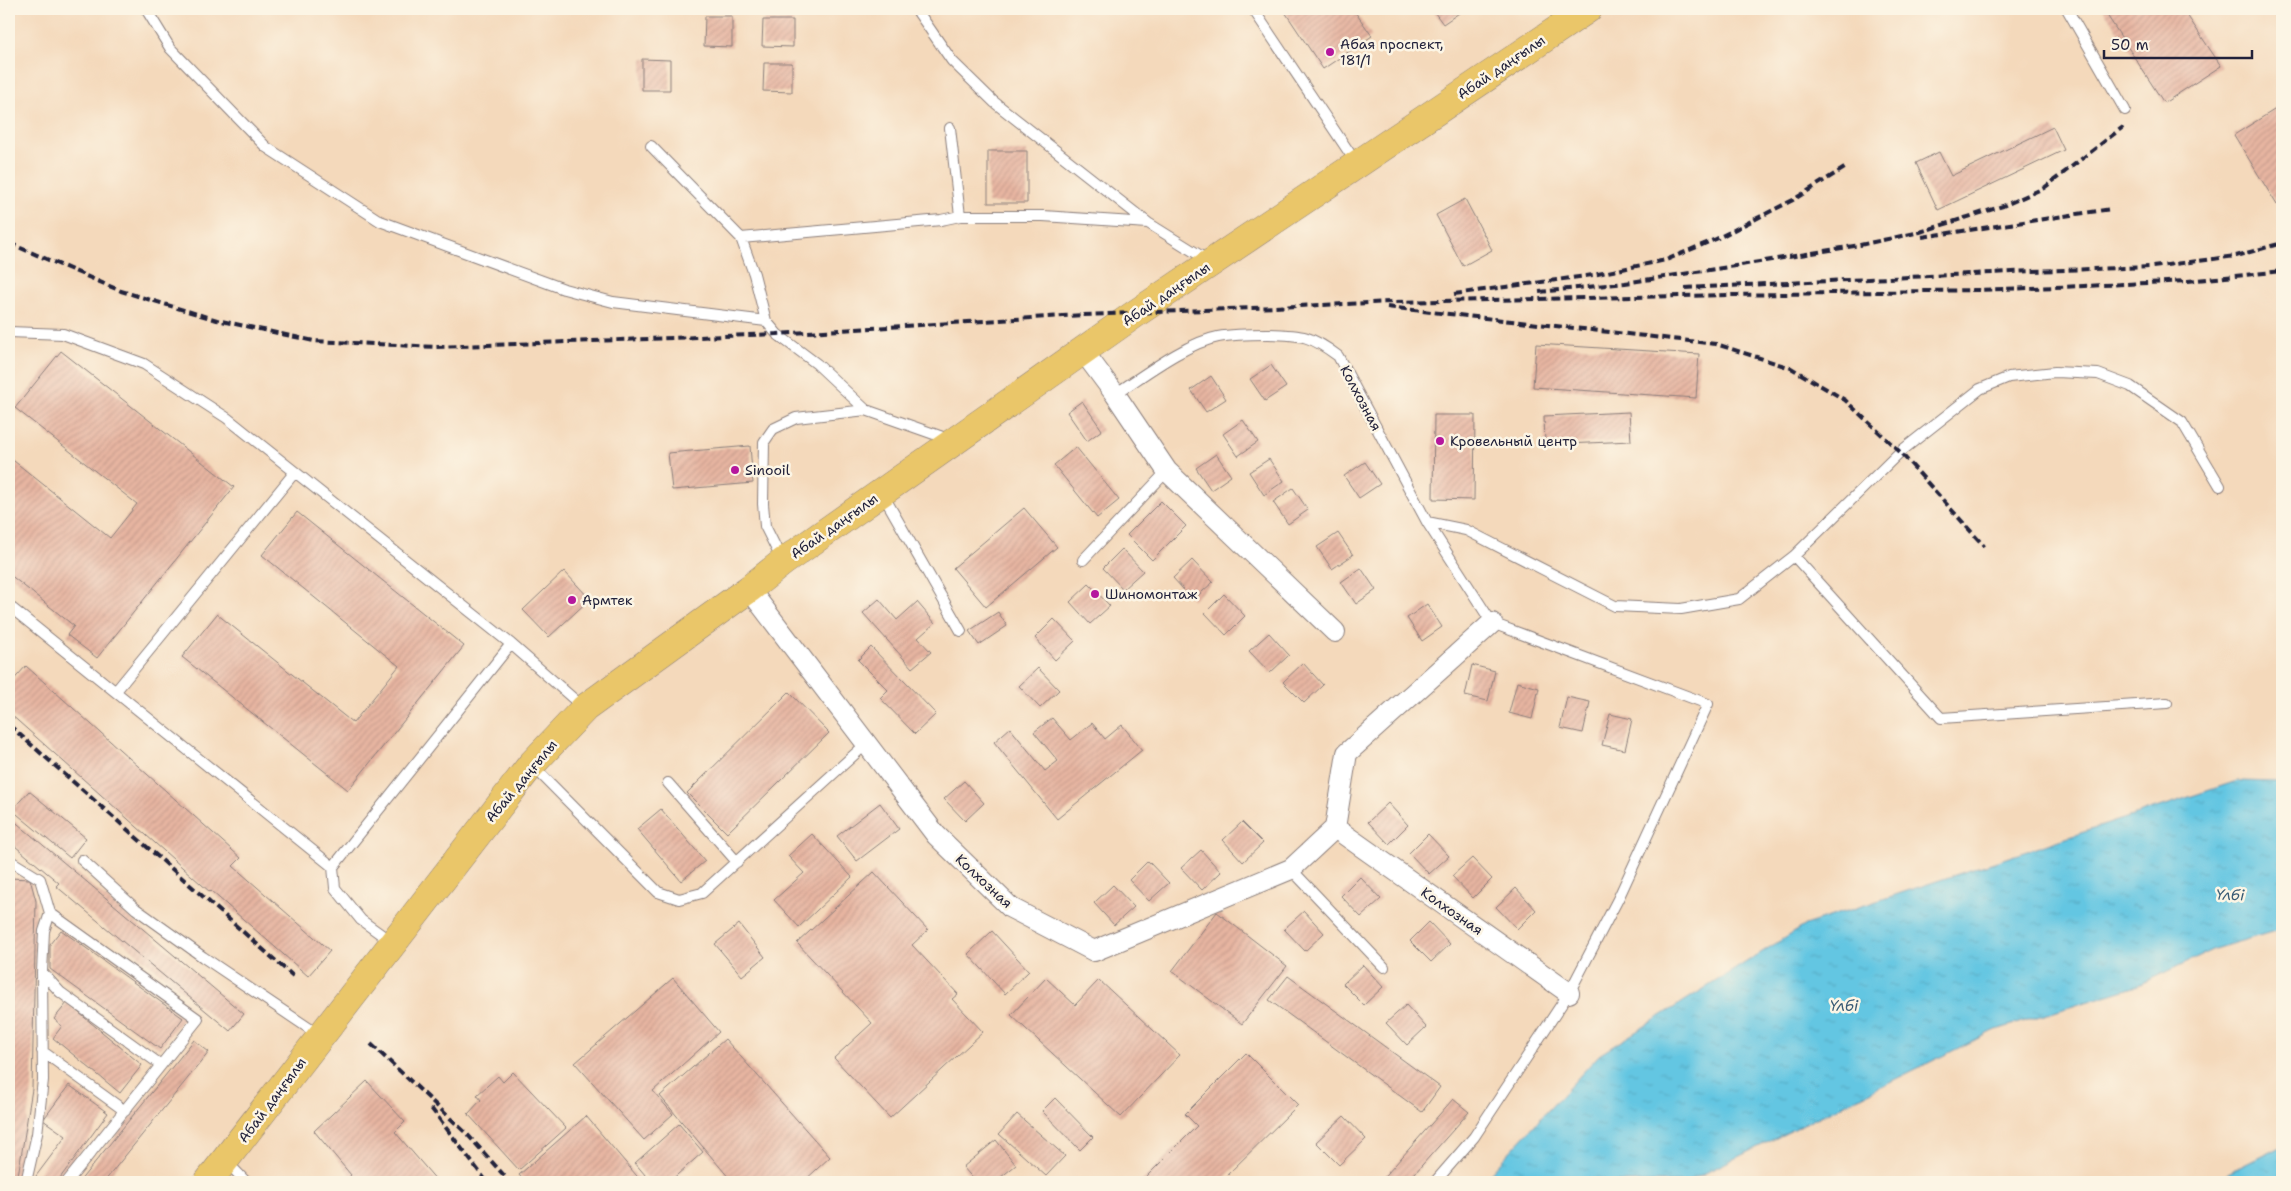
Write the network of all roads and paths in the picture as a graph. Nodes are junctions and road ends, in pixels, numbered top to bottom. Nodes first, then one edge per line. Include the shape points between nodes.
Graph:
1 (146, 9) edge
2 (916, 9) edge
3 (1253, 9) edge
4 (1588, 9) edge
5 (2067, 9) edge
6 (2125, 110) dead end
7 (950, 128) dead end
8 (651, 146) dead end
9 (1358, 165) junction
10 (960, 216) junction
11 (1148, 223) junction
12 (741, 238) junction
13 (1212, 263) junction
14 (766, 321) junction
15 (9, 332) edge
16 (1083, 351) junction
17 (1115, 394) junction
18 (866, 410) junction
19 (954, 441) junction
20 (1167, 471) junction
21 (295, 472) junction
22 (2220, 486) dead end
23 (882, 492) junction
24 (1427, 522) junction
25 (1794, 556) junction
26 (1083, 560) dead end
27 (783, 562) junction
28 (749, 589) junction
29 (9, 606) edge
30 (1492, 624) junction
31 (961, 631) dead end
32 (1334, 632) dead end
33 (510, 644) junction
34 (116, 691) junction
35 (2167, 703) dead end
36 (584, 708) junction
37 (866, 744) junction
38 (531, 765) junction
39 (668, 783) dead end
40 (1335, 828) junction
41 (9, 860) edge
42 (82, 860) dead end
43 (737, 862) junction
44 (333, 867) junction
45 (1291, 869) junction
46 (50, 913) junction
47 (393, 944) junction
48 (1384, 967) dead end
49 (42, 972) junction
50 (1569, 993) junction
51 (320, 1036) junction
52 (42, 1051) junction
53 (161, 1065) junction
54 (125, 1110) junction
55 (226, 1160) junction
56 (26, 1182) edge
57 (67, 1182) edge
58 (208, 1182) edge
59 (246, 1182) edge
60 (1436, 1182) edge

1 - 14 lane via 170,48 266,147 380,221 580,293 614,302
2 - 11 lane via 952,61 994,102
3 - 9 lane
4 - 9 main road, Абай даңғылы
5 - 6 lane
7 - 10 lane
8 - 12 lane
9 - 13 main road, Абай даңғылы
10 - 11 lane via 1043,216
10 - 12 lane
11 - 13 lane
12 - 14 lane
13 - 16 main road, Абай даңғылы
14 - 18 lane
15 - 21 lane via 63,334 144,364 227,418
16 - 17 street
16 - 19 main road, Абай даңғылы
17 - 20 street
17 - 24 lane, Колхозная via 1185,350 1217,337 1286,334 1316,340 1338,356
18 - 19 lane
18 - 27 lane via 796,418 773,429 764,442 765,526
19 - 23 main road, Абай даңғылы
20 - 26 lane
20 - 32 street
21 - 33 lane
21 - 34 lane
22 - 25 lane via 2182,422 2130,386 2098,374 2055,372 2009,377 1980,389 1900,452
23 - 27 main road, Абай даңғылы
23 - 31 lane
24 - 25 lane via 1466,530 1615,606 1681,609 1739,599
24 - 30 lane, Колхозная
25 - 35 lane via 1941,718
27 - 28 main road, Абай даңғылы
28 - 36 main road, Абай даңғылы
28 - 37 street, Колхозная
29 - 34 lane
30 - 40 street via 1348,753
30 - 50 lane via 1708,704 1618,899
33 - 36 lane
33 - 44 lane
34 - 44 lane
36 - 38 main road, Абай даңғылы
37 - 43 lane
37 - 45 street, Колхозная via 936,835 1011,908 1094,951
38 - 43 lane via 658,892 679,900 702,893
38 - 47 main road, Абай даңғылы
39 - 43 lane
40 - 45 street, Колхозная
40 - 50 street, Колхозная
41 - 46 lane via 40,880
42 - 51 lane via 136,909
44 - 47 lane via 335,888 361,920
45 - 48 lane
46 - 49 lane via 44,931
46 - 53 lane via 198,1019
47 - 51 main road, Абай даңғылы
49 - 52 lane
49 - 53 lane via 60,992
50 - 60 lane via 1474,1138
51 - 55 main road, Абай даңғылы
52 - 54 lane
52 - 56 lane via 43,1080 37,1134
53 - 54 lane
54 - 57 lane
55 - 58 main road, Абай даңғылы
55 - 59 lane

